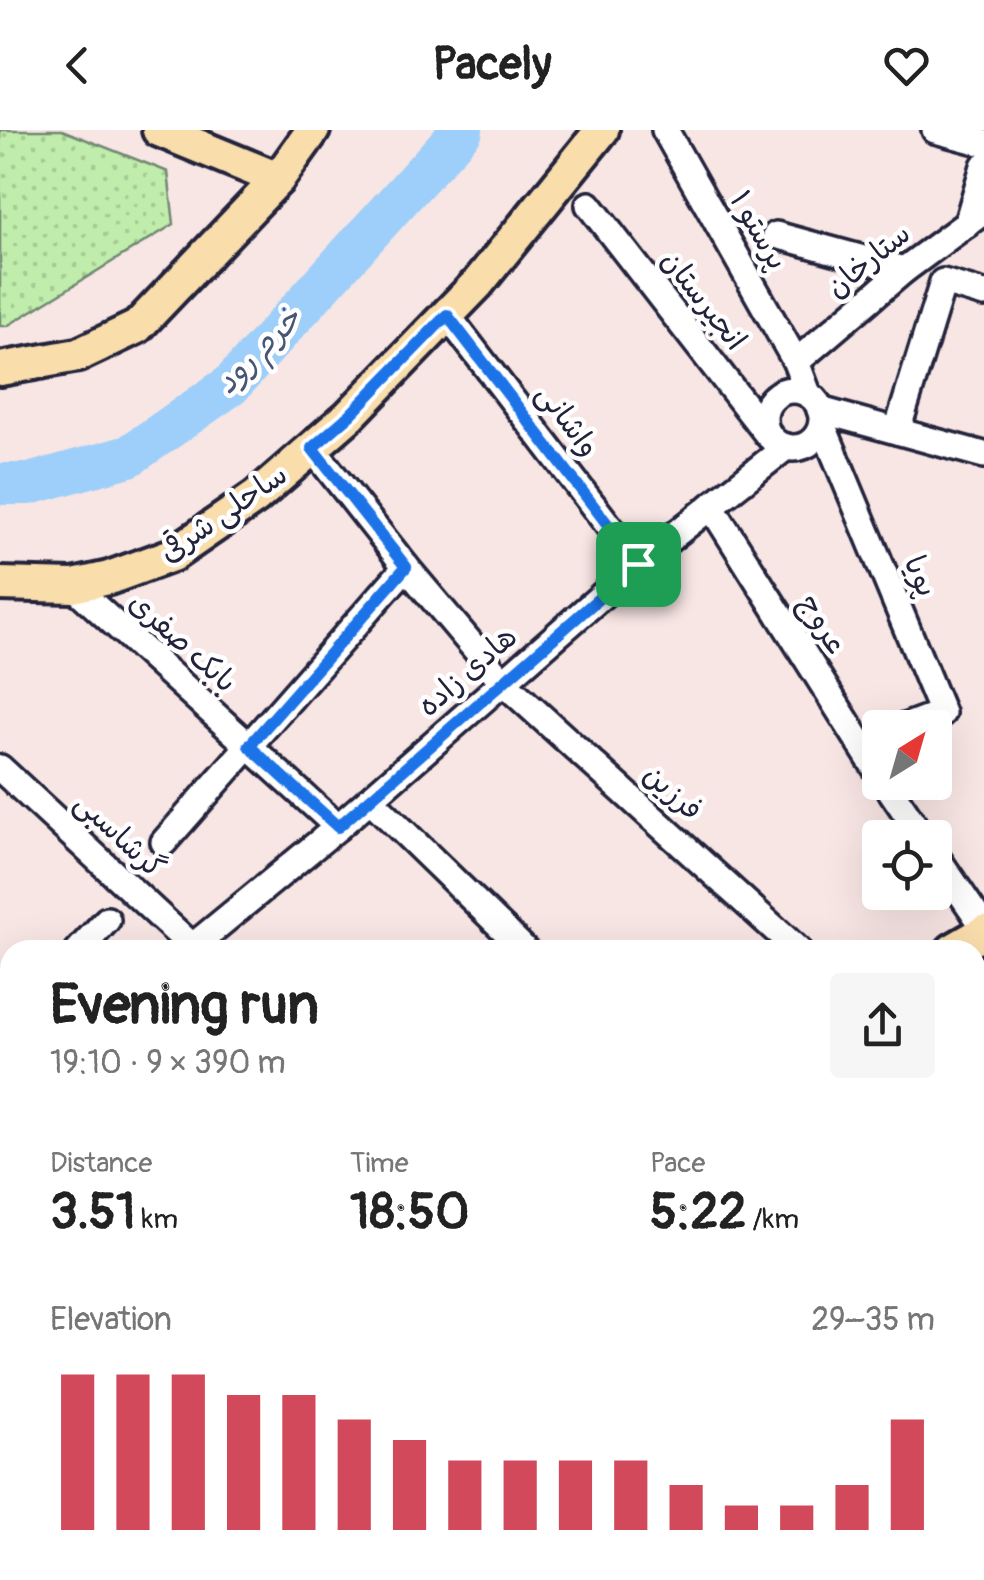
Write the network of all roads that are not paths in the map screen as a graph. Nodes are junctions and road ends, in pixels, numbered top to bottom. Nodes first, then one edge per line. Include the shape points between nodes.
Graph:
1 (159, 130) edge
2 (313, 130) edge
3 (664, 130) edge
4 (935, 130) edge
5 (590, 138) edge
6 (984, 143) edge
7 (984, 166) edge
8 (278, 179) junction
9 (589, 205) dead end
10 (975, 218) edge
11 (776, 235) dead end
12 (904, 270) junction
13 (984, 294) edge
14 (447, 315) junction
15 (796, 362) junction
16 (0, 368) edge
17 (817, 410) junction
18 (898, 431) junction
19 (777, 441) junction
20 (312, 448) junction
21 (984, 455) edge
22 (712, 506) junction
23 (638, 564) junction
24 (406, 567) junction
25 (0, 584) edge
26 (73, 586) junction
27 (504, 683) junction
28 (941, 710) edge
29 (862, 729) edge
30 (249, 746) junction
31 (0, 768) edge
32 (370, 798) junction
33 (338, 827) junction
34 (164, 842) dead end
35 (952, 881) edge
36 (107, 920) dead end
37 (984, 930) edge
38 (88, 940) edge
39 (185, 940) edge
40 (204, 940) edge
41 (515, 940) edge
42 (787, 940) edge

1 - 8 main road
2 - 8 main road
3 - 15 street, پرستو ۱
4 - 6 street
5 - 14 main road, ساحلی شرقی
7 - 10 street
8 - 16 main road via 137,327 78,355
9 - 19 street, انجیرستان
10 - 12 street, ستارخان
11 - 12 street
12 - 15 street, ستارخان
13 - 18 street via 943,282
14 - 20 main road, ساحلی شرقی
14 - 23 street, واشانی
15 - 17 street, پرستو ۱
17 - 18 street
17 - 19 street via 818,435 809,444
17 - 19 street via 796,391 772,399 764,423
17 - 28 street, پویا
18 - 21 street
19 - 22 street, هادی زاده
20 - 24 street, فرزین
20 - 26 main road, ساحلی شرقی via 172,555
22 - 23 street, هادی زاده
22 - 29 street, عروج
23 - 27 street, هادی زاده
24 - 27 street, فرزین
24 - 30 street
25 - 26 main road, ساحلی شرقی
26 - 30 street, بابک صفری
27 - 32 street, هادی زاده
27 - 42 street, فرزین
30 - 33 street, بابک صفری
30 - 34 street
31 - 39 street, گرشاسبی
32 - 33 street, هادی زاده
32 - 41 street
33 - 40 street, هادی زاده
35 - 37 street
36 - 38 street

